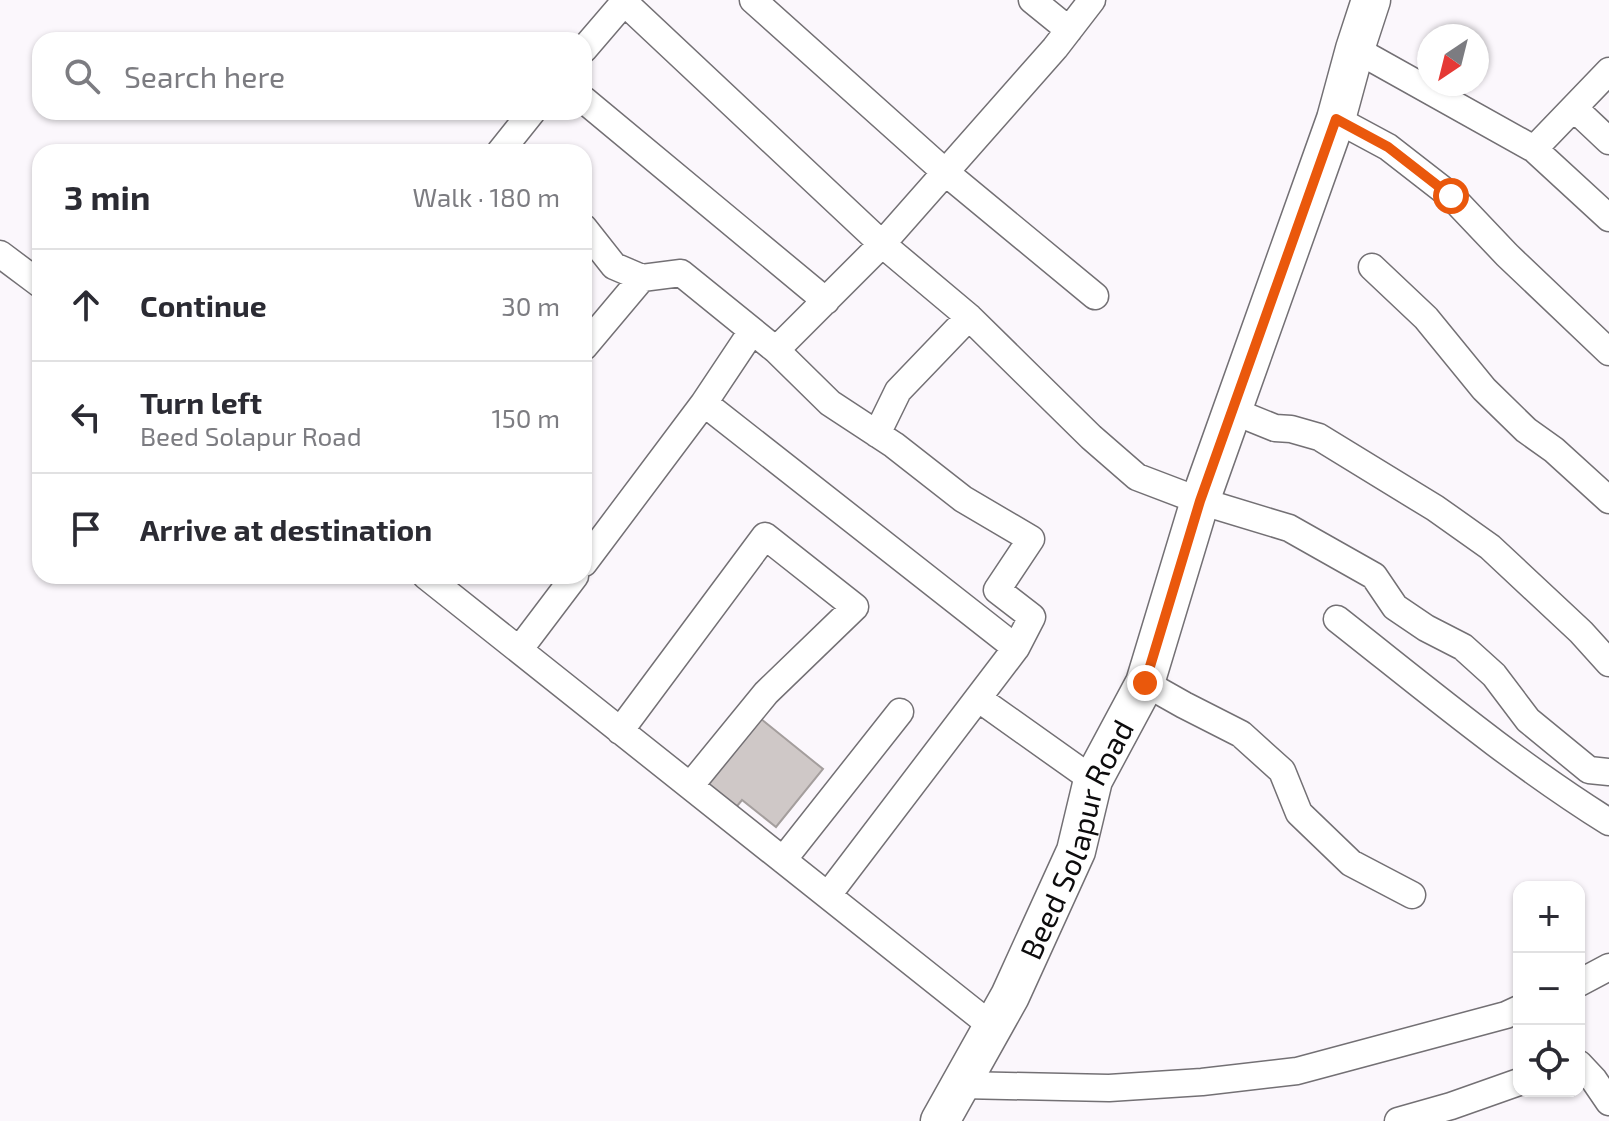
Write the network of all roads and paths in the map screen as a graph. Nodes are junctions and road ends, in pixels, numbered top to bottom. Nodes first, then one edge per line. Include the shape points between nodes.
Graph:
1 (753, 0) edge
2 (1032, 0) edge
3 (1092, 0) edge
4 (1371, 0) edge
5 (625, 1) edge
6 (1069, 30) junction
7 (592, 40) edge
8 (1355, 49) junction
9 (1609, 71) edge
10 (592, 107) edge
11 (1574, 108) junction
12 (1336, 119) junction
13 (526, 120) edge
14 (1609, 141) edge
15 (506, 144) edge
16 (1534, 149) junction
17 (945, 172) junction
18 (1609, 218) edge
19 (592, 238) edge
20 (882, 244) junction
21 (0, 254) edge
22 (1372, 267) dead end
23 (32, 278) edge
24 (642, 278) junction
25 (1095, 296) dead end
26 (826, 301) junction
27 (969, 317) junction
28 (752, 331) junction
29 (592, 337) edge
30 (776, 350) junction
31 (1609, 352) edge
32 (704, 403) junction
33 (1233, 411) junction
34 (877, 434) junction
35 (1609, 500) edge
36 (1200, 501) junction
37 (592, 552) edge
38 (437, 584) edge
39 (569, 584) edge
40 (1337, 619) dead end
41 (1016, 648) junction
42 (519, 650) junction
43 (1609, 663) edge
44 (1145, 683) junction
45 (979, 699) junction
46 (900, 712) dead end
47 (620, 731) junction
48 (1609, 772) edge
49 (1093, 780) junction
50 (690, 786) junction
51 (1609, 822) edge
52 (783, 860) junction
53 (828, 895) junction
54 (1412, 895) dead end
55 (1609, 967) edge
56 (1585, 980) edge
57 (1513, 1012) edge
58 (993, 1027) junction
59 (1585, 1070) edge
60 (1513, 1084) edge
61 (961, 1085) junction
62 (1609, 1102) edge
63 (940, 1121) edge
64 (1398, 1121) edge

1 - 17 street
2 - 6 street
3 - 6 street
4 - 8 main road, Beed Solapur Road
5 - 7 street
5 - 20 street
6 - 17 street
8 - 12 main road, Beed Solapur Road
8 - 16 street
9 - 11 street
10 - 26 street
11 - 14 street
11 - 16 street
12 - 31 street via 1388,147 1451,196
12 - 33 main road, Beed Solapur Road
13 - 15 street
16 - 18 street
17 - 20 street
17 - 25 street
19 - 24 street via 614,266
20 - 26 street
20 - 27 street
21 - 23 street
22 - 35 street via 1426,318 1484,389
24 - 28 street via 681,273
24 - 29 street
26 - 30 street
27 - 34 street via 898,391
27 - 36 street via 1137,477
28 - 30 street
28 - 32 street
30 - 34 street via 830,403
32 - 37 street
32 - 41 street
33 - 36 main road, Beed Solapur Road
33 - 43 street via 1275,428 1319,437 1435,508 1490,547
34 - 41 street via 963,499 1031,539 997,590 1032,617
36 - 44 main road, Beed Solapur Road
36 - 48 street via 1289,528 1374,576 1395,607 1463,647 1494,675 1528,720 1589,770
38 - 42 street
39 - 42 street
40 - 51 street via 1505,750
41 - 45 street
42 - 47 street
44 - 49 main road, Beed Solapur Road
44 - 54 street via 1241,734 1282,771 1299,813 1351,863
45 - 49 street
45 - 53 street
46 - 52 street
47 - 50 street
47 - 50 street via 765,536 855,607 766,693
49 - 58 main road, Beed Solapur Road via 1076,851
50 - 52 street
52 - 53 street
53 - 58 street
55 - 56 street
57 - 61 street via 1297,1071 1109,1088
58 - 61 main road, Beed Solapur Road
59 - 62 street
60 - 64 street
61 - 63 main road, Beed Solapur Road

